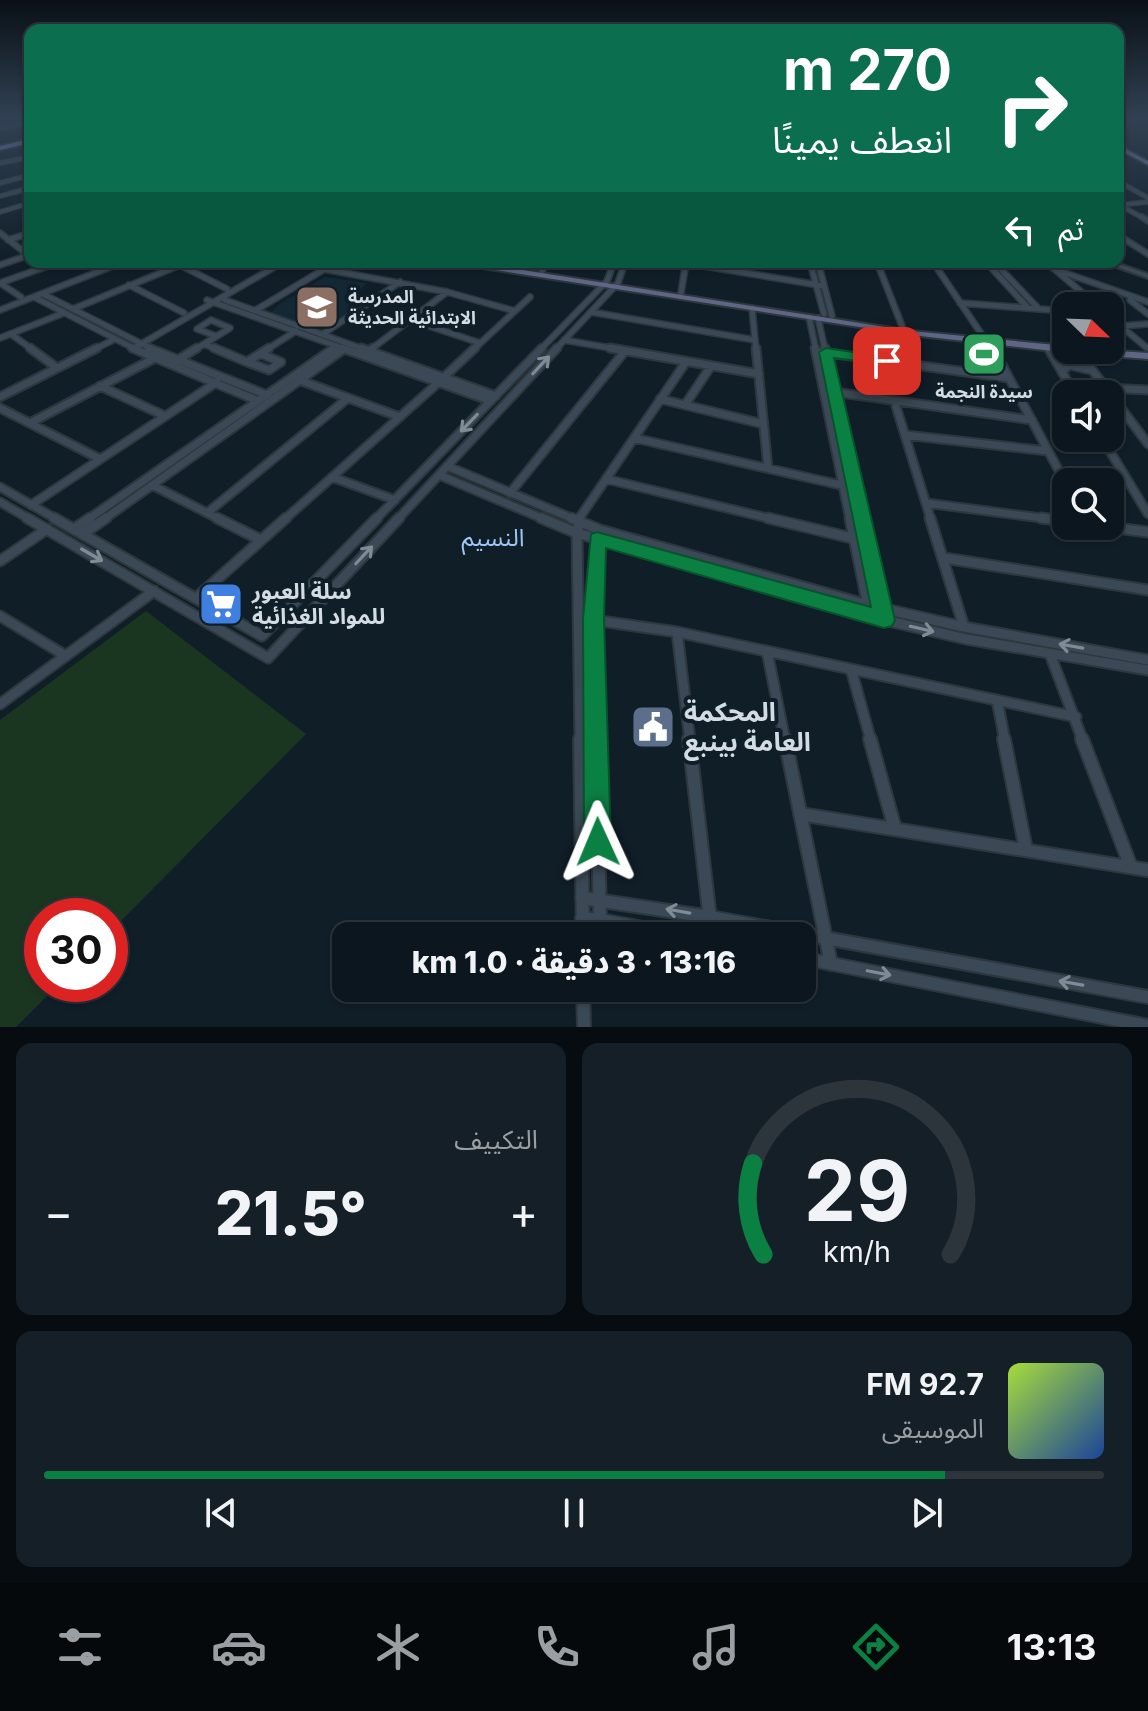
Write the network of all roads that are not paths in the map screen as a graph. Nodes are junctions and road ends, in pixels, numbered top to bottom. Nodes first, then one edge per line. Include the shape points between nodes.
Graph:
1 (24, 176) edge
2 (1, 182) edge
3 (1124, 185) edge
4 (1124, 187) edge
5 (1128, 187) junction
6 (24, 190) edge
7 (0, 196) edge
8 (1148, 202) edge
9 (24, 204) edge
10 (23, 206) edge
11 (1124, 206) edge
12 (1124, 209) edge
13 (0, 211) edge
14 (1148, 221) edge
15 (0, 233) edge
16 (24, 235) edge
17 (1124, 237) edge
18 (8, 240) junction
19 (24, 251) edge
20 (1148, 252) edge
21 (24, 257) edge
22 (0, 265) edge
23 (1124, 266) edge
24 (42, 268) edge
25 (96, 268) edge
26 (108, 268) edge
27 (168, 268) edge
28 (189, 268) edge
29 (264, 268) edge
30 (272, 268) edge
31 (499, 268) edge
32 (551, 268) edge
33 (613, 268) edge
34 (621, 268) edge
35 (685, 268) edge
36 (719, 268) edge
37 (752, 268) edge
38 (813, 268) edge
39 (819, 268) edge
40 (879, 268) edge
41 (937, 268) edge
42 (991, 268) edge
43 (1000, 268) edge
44 (1124, 268) edge
45 (324, 269) joint
46 (1054, 269) joint
47 (752, 274) junction
48 (1148, 275) edge
49 (400, 282) junction
50 (0, 283) edge
51 (611, 284) junction
52 (129, 285) junction
53 (820, 285) junction
54 (227, 289) junction
55 (447, 292) junction
56 (1081, 292) edge
57 (1115, 292) edge
58 (681, 293) junction
59 (43, 294) junction
60 (1124, 295) edge
61 (1124, 296) edge
62 (21, 297) junction
63 (34, 297) junction
64 (530, 297) dead end
65 (213, 300) junction
66 (1148, 302) edge
67 (960, 303) junction
68 (0, 308) edge
69 (752, 308) junction
70 (1028, 308) junction
71 (73, 309) junction
72 (1039, 309) junction
73 (256, 310) junction
74 (1052, 310) edge
75 (515, 311) junction
76 (591, 312) junction
77 (64, 313) junction
78 (184, 313) junction
79 (1148, 314) edge
80 (821, 316) junction
81 (411, 320) junction
82 (1148, 324) edge
83 (902, 326) junction
84 (1124, 326) edge
85 (1124, 328) edge
86 (296, 331) junction
87 (11, 334) junction
88 (323, 334) junction
89 (216, 336) dead end
90 (0, 338) edge
91 (986, 338) junction
92 (113, 340) junction
93 (564, 340) junction
94 (755, 340) junction
95 (480, 343) junction
96 (204, 344) junction
97 (133, 345) junction
98 (1052, 346) edge
99 (340, 347) junction
100 (1047, 347) junction
101 (1052, 347) edge
102 (1124, 348) edge
103 (1148, 348) edge
104 (369, 351) junction
105 (625, 351) junction
106 (821, 352) junction
107 (261, 354) junction
108 (1124, 354) edge
109 (1148, 356) edge
110 (153, 359) junction
111 (176, 361) junction
112 (247, 362) junction
113 (686, 362) junction
114 (1088, 364) edge
115 (711, 366) junction
116 (57, 368) junction
117 (1092, 370) junction
118 (1062, 372) junction
119 (759, 374) junction
120 (1009, 378) junction
121 (299, 380) junction
122 (442, 380) junction
123 (1067, 380) edge
124 (1100, 380) edge
125 (217, 382) junction
126 (100, 386) junction
127 (1124, 389) edge
128 (1148, 390) edge
129 (834, 392) junction
130 (267, 395) junction
131 (0, 397) edge
132 (348, 398) junction
133 (493, 398) junction
134 (660, 399) junction
135 (258, 401) junction
136 (895, 403) junction
137 (685, 405) junction
138 (0, 408) edge
139 (9, 412) junction
140 (1124, 412) edge
141 (165, 416) junction
142 (0, 417) edge
143 (400, 417) junction
144 (1032, 420) junction
145 (30, 423) junction
146 (763, 424) junction
147 (905, 435) junction
148 (634, 438) junction
149 (1148, 444) edge
150 (1048, 451) junction
151 (1110, 452) edge
152 (100, 459) junction
153 (768, 468) junction
154 (1057, 468) edge
155 (443, 470) junction
156 (332, 477) junction
157 (606, 479) junction
158 (152, 485) junction
159 (845, 486) junction
160 (0, 487) edge
161 (510, 493) junction
162 (395, 500) junction
163 (0, 502) edge
164 (926, 503) junction
165 (31, 505) junction
166 (207, 513) junction
167 (1148, 514) edge
168 (1052, 519) edge
169 (577, 527) junction
170 (47, 529) junction
171 (74, 529) junction
172 (1124, 529) edge
173 (1148, 532) edge
174 (83, 534) junction
175 (598, 534) junction
176 (856, 539) junction
177 (261, 540) junction
178 (944, 558) junction
179 (0, 561) edge
180 (1148, 590) edge
181 (154, 591) junction
182 (196, 598) junction
183 (868, 610) junction
184 (884, 614) junction
185 (579, 618) junction
186 (594, 619) junction
187 (2, 620) edge
188 (964, 627) junction
189 (677, 632) junction
190 (262, 636) junction
191 (251, 648) junction
192 (767, 651) junction
193 (1050, 654) junction
194 (66, 656) junction
195 (1148, 660) edge
196 (851, 669) junction
197 (1148, 670) edge
198 (997, 700) junction
199 (0, 704) edge
200 (1076, 717) junction
201 (800, 814) junction
202 (895, 829) junction
203 (1026, 850) junction
204 (1131, 867) junction
205 (1148, 870) edge
206 (582, 898) junction
207 (599, 898) junction
208 (710, 917) junction
209 (582, 918) junction
210 (600, 920) junction
211 (582, 922) edge
212 (611, 922) edge
213 (711, 922) edge
214 (826, 938) junction
215 (816, 961) edge
216 (831, 964) junction
217 (1148, 997) edge
218 (583, 1002) edge
219 (1148, 1026) edge
220 (584, 1027) edge

1 - 2 street
3 - 5 street
4 - 5 street
5 - 8 street
6 - 7 street
8 - 11 street
9 - 13 street
10 - 13 street
12 - 14 street
15 - 18 street
16 - 18 street
17 - 20 street
18 - 19 street
21 - 22 street
23 - 48 street
24 - 50 street
25 - 62 street
26 - 59 street
27 - 52 street
28 - 54 street
29 - 54 street
30 - 65 street
31 - 51 main road
32 - 51 main road
33 - 51 street
34 - 51 street
35 - 58 street
36 - 47 street
37 - 47 street
38 - 53 street
39 - 53 street
40 - 83 street
41 - 67 street
42 - 70 street
43 - 72 street
44 - 48 street
45 - 49 street
45 - 73 street
46 - 56 street
46 - 57 street
47 - 53 street
49 - 55 street
49 - 88 street
50 - 62 street
51 - 58 main road
51 - 69 main road
51 - 76 street
51 - 133 street
52 - 71 street
52 - 78 street
53 - 80 street
54 - 65 street
55 - 75 street
55 - 81 street
58 - 80 main road
59 - 63 street
59 - 71 street
60 - 66 street
61 - 79 street
62 - 68 street
63 - 68 street
63 - 77 street
64 - 75 street
65 - 73 street
65 - 78 street
65 - 86 street
65 - 97 street
67 - 70 street
67 - 91 street
69 - 80 main road
69 - 94 street
70 - 72 street
71 - 97 street
72 - 74 street
73 - 88 street
75 - 95 street
76 - 93 street
76 - 94 street
77 - 87 street
77 - 92 street
78 - 97 street
80 - 83 main road
80 - 91 main road
80 - 106 street
81 - 95 street
81 - 104 street
82 - 84 street
83 - 91 main road
85 - 103 street
86 - 99 street
86 - 107 street
87 - 90 street
87 - 116 street
88 - 104 street
89 - 96 street
91 - 98 main road
91 - 100 main road
91 - 120 street
92 - 97 street
92 - 116 street
93 - 105 street
155 -> 93 street
94 - 119 street
95 - 122 street
96 - 111 street
96 - 112 street
97 - 110 street
97 - 111 street
99 - 121 street
99 - 122 street
99 - 130 street
100 - 101 main road
100 - 118 street
102 - 103 main road
104 - 122 street
105 - 113 street
105 - 161 street
106 - 120 street
106 - 129 street
106 - 159 street
107 - 112 street
107 - 112 street via 281,362 269,370
108 - 109 main road
110 - 125 street
110 - 126 street
111 - 130 street
113 - 115 street
113 - 134 street
114 - 117 street
115 - 119 street
115 - 137 street
116 - 131 street
117 - 118 street via 1069,365
117 - 124 street
118 - 123 street
119 - 146 street
120 - 144 street
121 - 132 street
121 - 158 street
122 - 133 street
122 - 143 street
125 - 135 street
125 - 141 street
126 - 141 street
126 - 145 street
127 - 128 street
129 - 136 street
129 - 184 street
130 - 135 street
132 - 143 street
132 - 166 street
133 -> 162 street
134 - 137 street
134 - 148 street
135 - 171 street
136 - 144 street
136 - 147 street
137 - 146 street
138 - 139 street
139 - 142 street
139 - 145 street
140 - 149 street
141 - 152 street
143 - 156 street
144 - 150 street
145 - 152 street
146 - 153 street
147 - 150 street
147 - 164 street
148 - 153 street
148 - 157 street
150 - 154 street
151 - 167 street
152 - 165 street
153 - 159 street
155 - 161 street
155 - 169 street
191 -> 155 street via 268,658
156 - 162 street
156 - 177 street
157 - 169 street
157 - 176 street
158 - 166 street
158 - 174 street
159 - 176 street
160 - 165 street
161 - 169 street
162 - 190 street
163 - 170 street
164 - 168 street
164 - 178 street
165 - 171 street
166 - 177 street
169 - 175 street
169 - 185 street
170 - 179 street
170 -> 181 street
171 - 174 street
172 - 173 street
174 - 182 street
175 - 183 street
175 - 186 street
176 - 183 street
177 - 182 street
178 - 180 street
178 - 188 street
181 - 191 street
181 - 194 street
182 - 190 street
183 - 184 street
184 - 188 street
184 -> 193 street via 966,639
185 - 186 street
185 - 206 street
186 - 189 street
186 - 207 street
187 - 194 street
195 -> 188 street
189 - 192 street
189 - 208 street
190 - 191 street
192 - 196 street
192 - 201 street
193 - 197 street
193 - 200 street
194 - 199 street
196 - 198 street
196 - 202 street
198 - 200 street
198 - 203 street
200 - 204 street
201 - 202 street
201 - 214 street
202 - 203 street
203 - 204 street
204 - 205 street
206 - 207 street
206 - 209 street
208 -> 207 street
207 - 210 street
208 - 213 street
208 - 214 street
209 - 210 street
209 - 211 street
210 - 212 street
214 - 216 street
217 -> 214 street
215 - 216 street
216 -> 219 street
218 - 220 street

